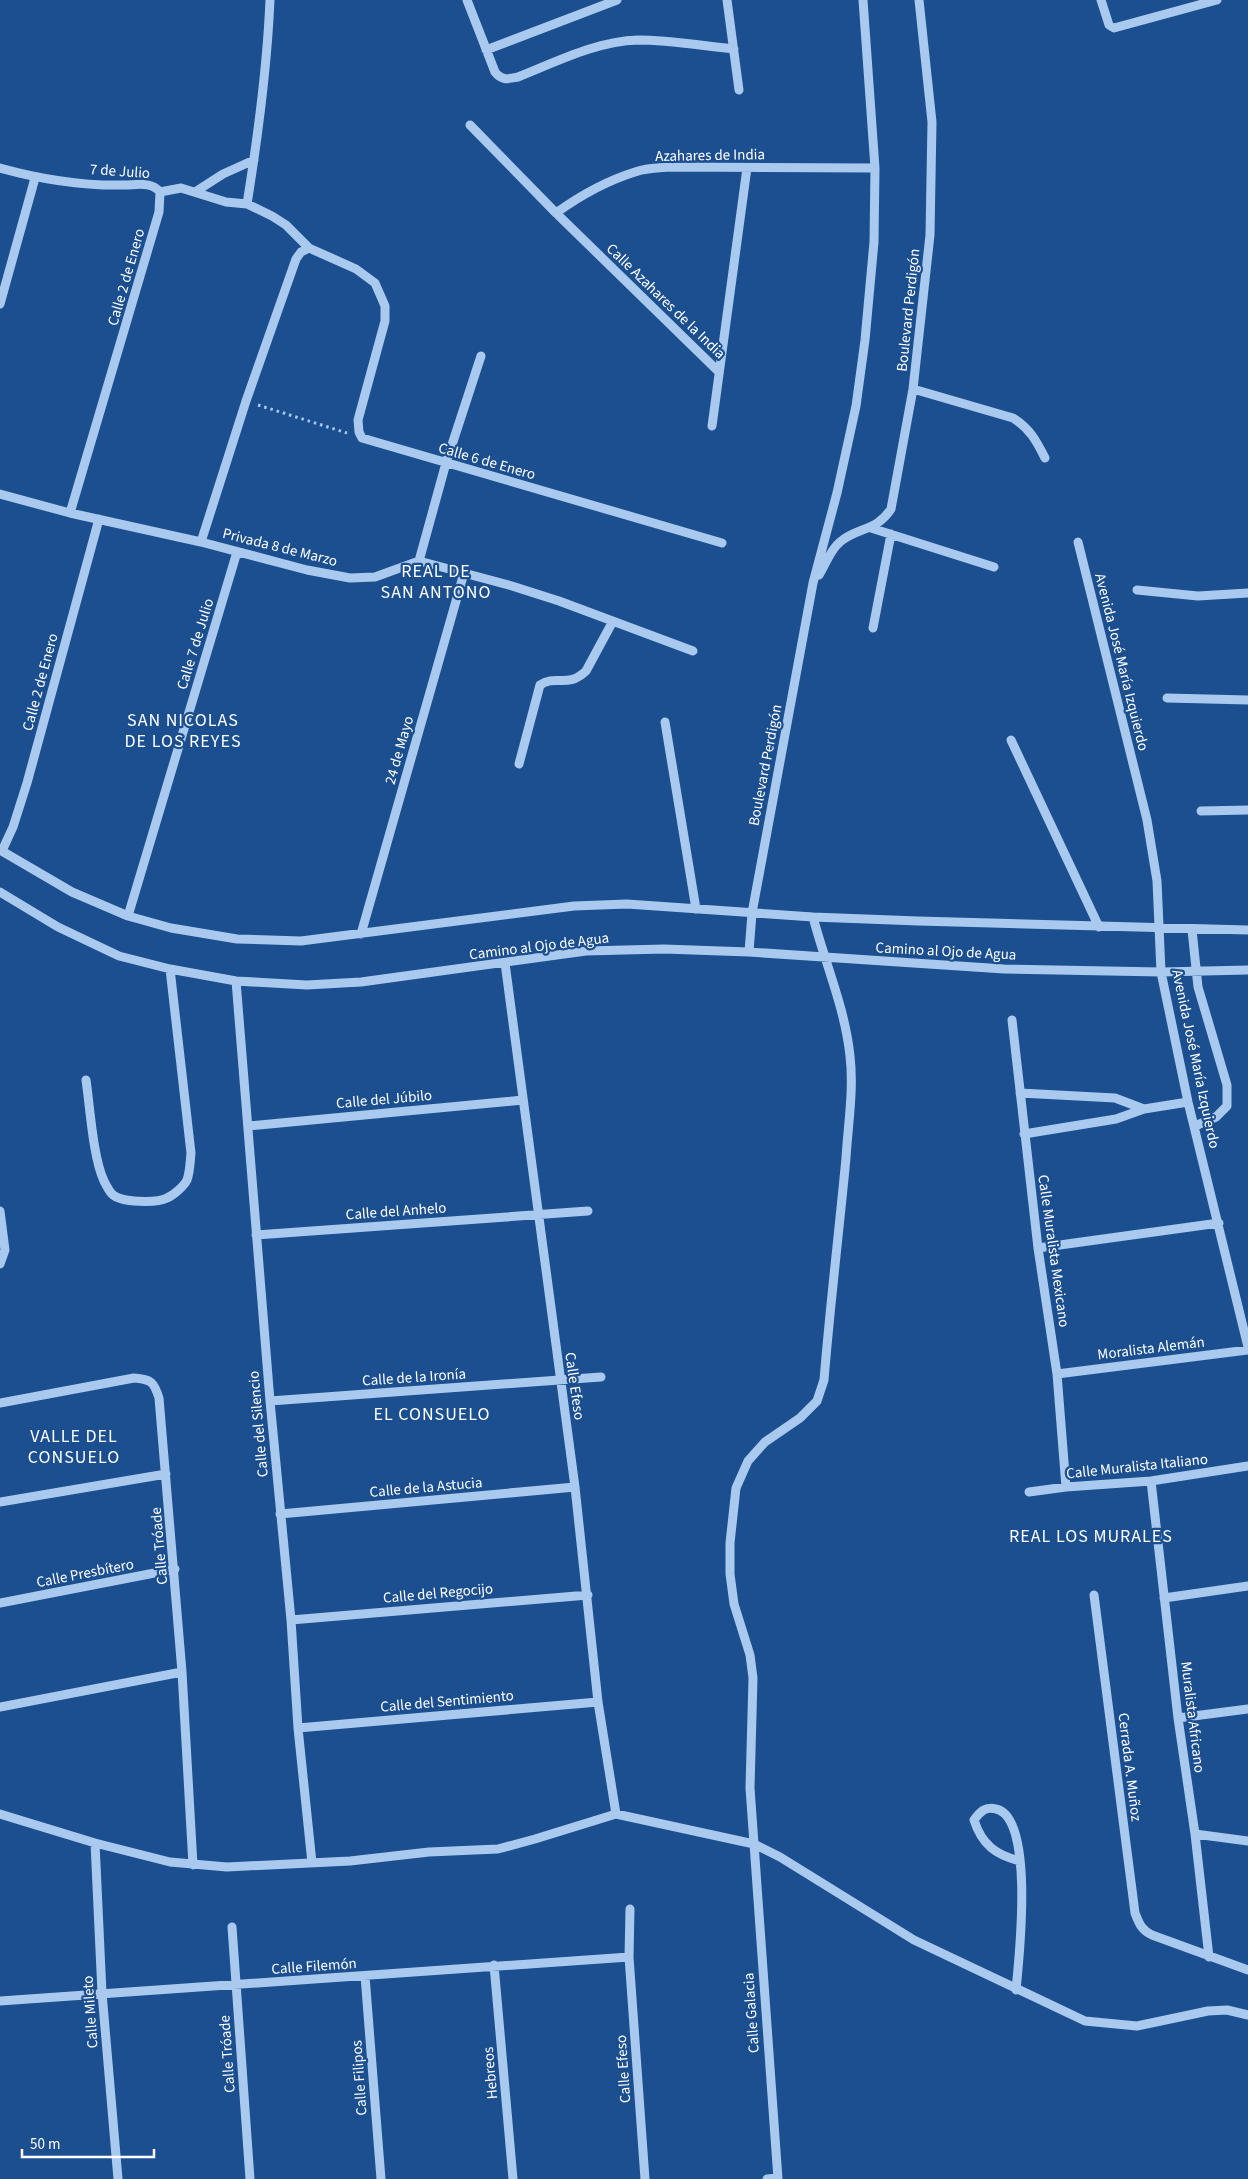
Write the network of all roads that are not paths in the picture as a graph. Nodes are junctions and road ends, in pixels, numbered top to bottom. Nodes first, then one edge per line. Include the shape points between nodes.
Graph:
1 (270, 0) edge
2 (467, 0) edge
3 (617, 0) edge
4 (727, 0) edge
5 (863, 0) edge
6 (919, 0) edge
7 (1101, 0) edge
8 (1217, 0) edge
9 (734, 49) junction
10 (486, 50) junction
11 (739, 90) dead end
12 (470, 125) dead end
13 (254, 160) junction
14 (0, 168) edge
15 (747, 168) junction
16 (875, 168) junction
17 (35, 178) junction
18 (160, 192) junction
19 (195, 192) junction
20 (247, 204) junction
21 (556, 213) junction
22 (309, 248) junction
23 (0, 304) edge
24 (481, 356) dead end
25 (719, 372) junction
26 (913, 389) junction
27 (712, 426) dead end
28 (1045, 458) dead end
29 (446, 463) junction
30 (0, 494) edge
31 (70, 513) junction
32 (99, 519) junction
33 (871, 528) junction
34 (891, 534) junction
35 (201, 542) junction
36 (1078, 542) dead end
37 (722, 543) dead end
38 (237, 552) junction
39 (419, 562) junction
40 (994, 567) dead end
41 (464, 573) junction
42 (813, 583) junction
43 (1137, 590) dead end
44 (1248, 592) edge
45 (613, 621) junction
46 (873, 628) dead end
47 (693, 651) dead end
48 (1166, 698) dead end
49 (1248, 700) edge
50 (665, 722) dead end
51 (1011, 740) dead end
52 (519, 764) dead end
53 (1248, 810) edge
54 (1201, 811) dead end
55 (1, 851) edge
56 (0, 892) edge
57 (696, 909) junction
58 (752, 913) junction
59 (128, 916) junction
60 (813, 917) junction
61 (1099, 927) junction
62 (1161, 929) junction
63 (1192, 930) junction
64 (1248, 930) edge
65 (361, 934) junction
66 (748, 952) junction
67 (824, 957) junction
68 (506, 963) junction
69 (170, 969) junction
70 (1248, 970) edge
71 (1195, 971) junction
72 (1162, 972) junction
73 (236, 982) junction
74 (1012, 1020) dead end
75 (86, 1080) dead end
76 (1020, 1093) junction
77 (522, 1100) junction
78 (1188, 1102) junction
79 (1144, 1109) junction
80 (249, 1126) junction
81 (1195, 1126) junction
82 (1024, 1134) junction
83 (0, 1211) edge
84 (588, 1211) dead end
85 (538, 1214) junction
86 (1219, 1223) junction
87 (256, 1235) junction
88 (1038, 1248) junction
89 (0, 1264) edge
90 (1248, 1348) edge
91 (1057, 1374) junction
92 (601, 1377) dead end
93 (560, 1380) junction
94 (270, 1401) junction
95 (0, 1403) edge
96 (1248, 1466) edge
97 (166, 1474) junction
98 (1151, 1481) junction
99 (575, 1487) junction
100 (1066, 1487) junction
101 (1029, 1492) dead end
102 (0, 1502) edge
103 (280, 1514) junction
104 (174, 1569) junction
105 (1248, 1586) edge
106 (588, 1594) junction
107 (1094, 1595) dead end
108 (1164, 1598) junction
109 (0, 1603) edge
110 (291, 1620) junction
111 (182, 1672) junction
112 (598, 1702) junction
113 (0, 1708) edge
114 (1248, 1709) edge
115 (1178, 1718) junction
116 (298, 1728) junction
117 (0, 1814) edge
118 (616, 1814) junction
119 (1195, 1834) junction
120 (1248, 1841) edge
121 (95, 1843) junction
122 (754, 1844) junction
123 (1020, 1862) junction
124 (312, 1864) junction
125 (193, 1865) junction
126 (630, 1909) dead end
127 (232, 1927) dead end
128 (629, 1957) junction
129 (1209, 1957) junction
130 (494, 1965) junction
131 (1248, 1970) edge
132 (365, 1976) junction
133 (236, 1986) junction
134 (1016, 1990) junction
135 (102, 1993) junction
136 (0, 2001) edge
137 (1248, 2015) edge
138 (118, 2179) edge
139 (250, 2179) edge
140 (381, 2179) edge
141 (513, 2179) edge
142 (645, 2179) edge
143 (767, 2179) edge
144 (778, 2179) edge

1 - 13 street
2 - 10 street
3 - 10 street
4 - 9 street
5 - 16 street, Boulevard Perdigón
6 - 26 street, Boulevard Perdigón via 932,132 930,236
7 - 8 street via 1109,25 1114,28
9 - 10 street via 638,40 585,51 507,80 499,78
9 - 11 street
12 - 21 street, Calle Azahares de la India
13 - 19 street
13 - 20 street
14 - 17 street, 7 de Julio
15 - 16 street, Azahares de India
15 - 21 street, Azahares de India via 670,167 637,171 607,182
15 - 25 street, Calle Azahares de la India
16 - 42 street, Boulevard Perdigón via 874,242 856,406
17 - 18 street, 7 de Julio via 107,186 149,184
17 - 23 street
18 - 19 street, 7 de Julio via 182,188
18 - 31 street, Calle 2 de Enero via 159,212
19 - 20 street, 7 de Julio via 226,202
20 - 22 street, 7 de Julio via 286,225
21 - 25 street, Calle Azahares de la India
22 - 29 street, Calle 6 de Enero via 368,276 376,283 386,306 385,321 358,420 362,438
22 - 35 street via 296,259
24 - 29 street
25 - 27 street
26 - 28 street via 1013,418 1034,436
26 - 33 street, Boulevard Perdigón via 891,509
29 - 37 street, Calle 6 de Enero
29 - 39 street
30 - 31 street, Privada 8 de Marzo
31 - 32 street, Privada 8 de Marzo
32 - 35 street, Privada 8 de Marzo
32 - 55 street, Calle 2 de Enero via 27,782 13,827
33 - 34 street
33 - 42 street, Boulevard Perdigón via 838,543
34 - 40 street
34 - 46 street
35 - 38 street, Privada 8 de Marzo
36 - 62 street, Avenida José María Izquierdo via 1147,820
38 - 39 street, Privada 8 de Marzo via 350,578 375,577
38 - 59 street, Calle 7 de Julio
39 - 41 street
41 - 45 street
41 - 65 street, 24 de Mayo
42 - 58 street, Boulevard Perdigón
43 - 44 street via 1198,596
45 - 47 street
45 - 52 street via 586,671 569,682 546,680 540,685
48 - 49 street
50 - 57 street
51 - 61 street
53 - 54 street
55 - 59 street, Camino al Ojo de Agua via 72,892
56 - 69 street, Camino al Ojo de Agua via 58,927 119,956
57 - 58 street, Camino al Ojo de Agua
57 - 65 street, Camino al Ojo de Agua via 627,904 574,906
58 - 60 street, Camino al Ojo de Agua
58 - 66 street, Boulevard Perdigón
59 - 65 street, Camino al Ojo de Agua via 171,928 237,939 301,941
60 - 61 street, Camino al Ojo de Agua
60 - 67 street, Calle Galacia
61 - 62 street, Camino al Ojo de Agua
62 - 63 street, Camino al Ojo de Agua
62 - 72 street, Avenida José María Izquierdo
63 - 64 street, Camino al Ojo de Agua
63 - 71 street
66 - 67 street, Camino al Ojo de Agua
66 - 68 street, Camino al Ojo de Agua via 586,951
67 - 72 street, Camino al Ojo de Agua via 1004,969
67 - 122 street, Calle Galacia via 843,1017 850,1057 850,1103 841,1218 824,1380 817,1401 800,1418 765,1442 748,1461 736,1488 730,1542 734,1604 750,1655 753,1678 750,1788
68 - 73 street, Camino al Ojo de Agua via 361,982 307,985
68 - 77 street, Calle Efeso
69 - 73 street, Camino al Ojo de Agua
69 - 75 street via 191,1153 186,1181 167,1198 158,1201 123,1200 113,1195 104,1182
70 - 71 street, Camino al Ojo de Agua
71 - 72 street, Camino al Ojo de Agua
71 - 81 street via 1227,1085 1227,1106 1216,1117
72 - 78 street, Avenida José María Izquierdo
73 - 80 street, Calle del Silencio
74 - 76 street, Calle Muralista Mexicano
76 - 79 street via 1115,1098
76 - 82 street, Calle Muralista Mexicano
77 - 80 street, Calle del Júbilo
77 - 85 street, Calle Efeso
78 - 79 street
78 - 81 street, Avenida José María Izquierdo
79 - 82 street via 1116,1119
80 - 87 street, Calle del Silencio
81 - 86 street, Avenida José María Izquierdo
82 - 88 street, Calle Muralista Mexicano
83 - 89 street via 5,1250
84 - 85 street, Calle del Anhelo
85 - 87 street, Calle del Anhelo
85 - 93 street, Calle Efeso
86 - 88 street
86 - 90 street, Avenida José María Izquierdo
87 - 94 street, Calle del Silencio
88 - 91 street, Calle Muralista Mexicano
90 - 91 street, Moralista Alemán
91 - 100 street, Calle Muralista Mexicano
92 - 93 street, Calle de la Ironía
93 - 94 street, Calle de la Ironía
93 - 99 street, Calle Efeso
94 - 103 street, Calle del Silencio
95 - 97 street, Calle Tróade via 134,1378 148,1379 155,1386 159,1398
96 - 98 street, Calle Muralista Italiano
97 - 102 street
97 - 104 street, Calle Tróade
98 - 100 street, Calle Muralista Italiano
98 - 108 street, Muralista Africano
99 - 103 street, Calle de la Astucia
99 - 106 street, Calle Efeso
100 - 101 street, Calle Muralista Italiano
103 - 110 street, Calle del Silencio
104 - 109 street, Calle Presbítero
104 - 111 street, Calle Tróade
105 - 108 street
106 - 110 street, Calle del Regocijo
106 - 112 street, Calle Efeso
107 - 129 street, Cerrada A. Muñoz via 1135,1913 1144,1931
108 - 115 street, Muralista Africano
110 - 116 street, Calle del Silencio
111 - 113 street
111 - 125 street, Calle Tróade
112 - 116 street, Calle del Sentimiento
112 - 118 street, Calle Efeso
114 - 115 street
115 - 119 street, Muralista Africano
116 - 124 street, Calle del Silencio
117 - 121 street
118 - 122 street
118 - 124 street via 535,1840 498,1848
119 - 120 street
119 - 129 street, Muralista Africano
121 - 125 street
121 - 135 street, Calle Mileto
122 - 134 street via 914,1940
122 - 144 street, Calle Galacia
123 - 123 street via 1002,1856 978,1832 974,1820 981,1812 990,1807 1001,1810 1012,1823
123 - 134 street via 1023,1918
124 - 125 street via 227,1868
126 - 128 street, Calle Efeso
127 - 133 street, Calle Tróade
128 - 130 street, Calle Filemón
128 - 142 street, Calle Efeso
129 - 131 street
130 - 132 street, Calle Filemón
130 - 141 street, Hebreos
132 - 133 street, Calle Filemón
132 - 140 street, Calle Filipos
133 - 135 street, Calle Filemón
133 - 139 street, Calle Tróade
134 - 137 street via 1085,2021 1137,2026 1227,2010
135 - 136 street, Calle Filemón
135 - 138 street, Calle Mileto
143 - 144 street

